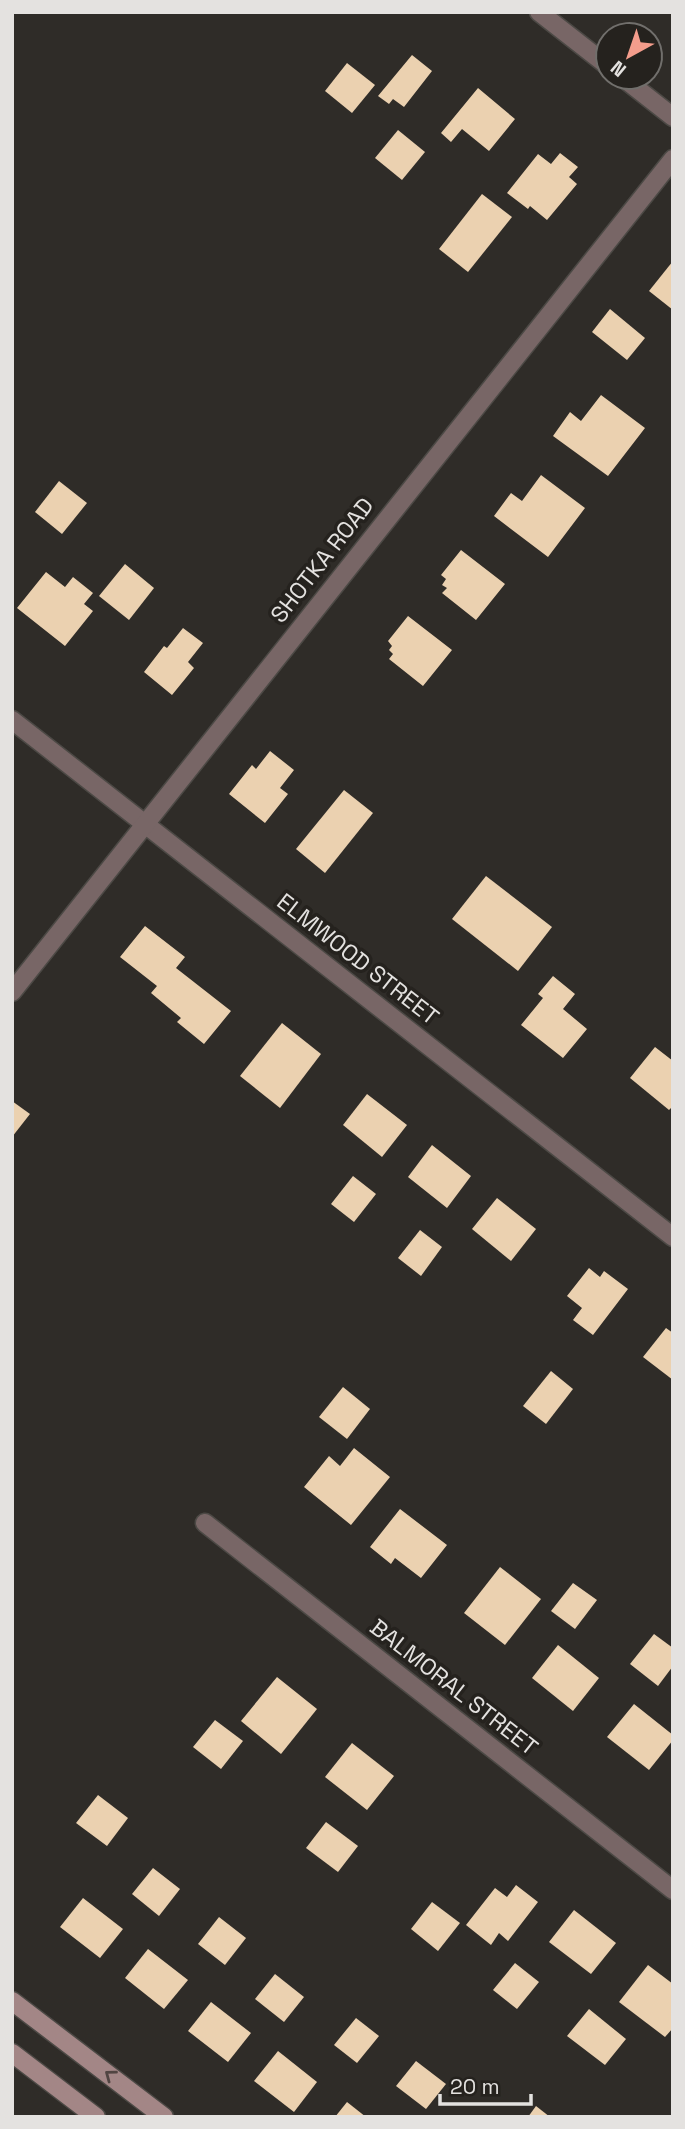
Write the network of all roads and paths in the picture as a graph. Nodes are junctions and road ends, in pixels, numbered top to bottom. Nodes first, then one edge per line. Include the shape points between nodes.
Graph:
1 (539, 12) edge
2 (594, 55) edge
3 (640, 91) edge
4 (673, 117) edge
5 (673, 159) edge
6 (12, 720) edge
7 (144, 824) junction
8 (12, 992) edge
9 (673, 1237) edge
10 (205, 1523) dead end
11 (673, 1890) edge
12 (12, 2001) edge
13 (12, 2053) edge
14 (96, 2117) edge
15 (164, 2117) edge

1 - 2 street
3 - 4 street
5 - 7 street, SHOTKA ROAD
6 - 7 street, ELMWOOD STREET
7 - 8 street, SHOTKA ROAD
7 - 9 street, ELMWOOD STREET
10 - 11 street, BALMORAL STREET
15 -> 12 street
13 - 14 street

